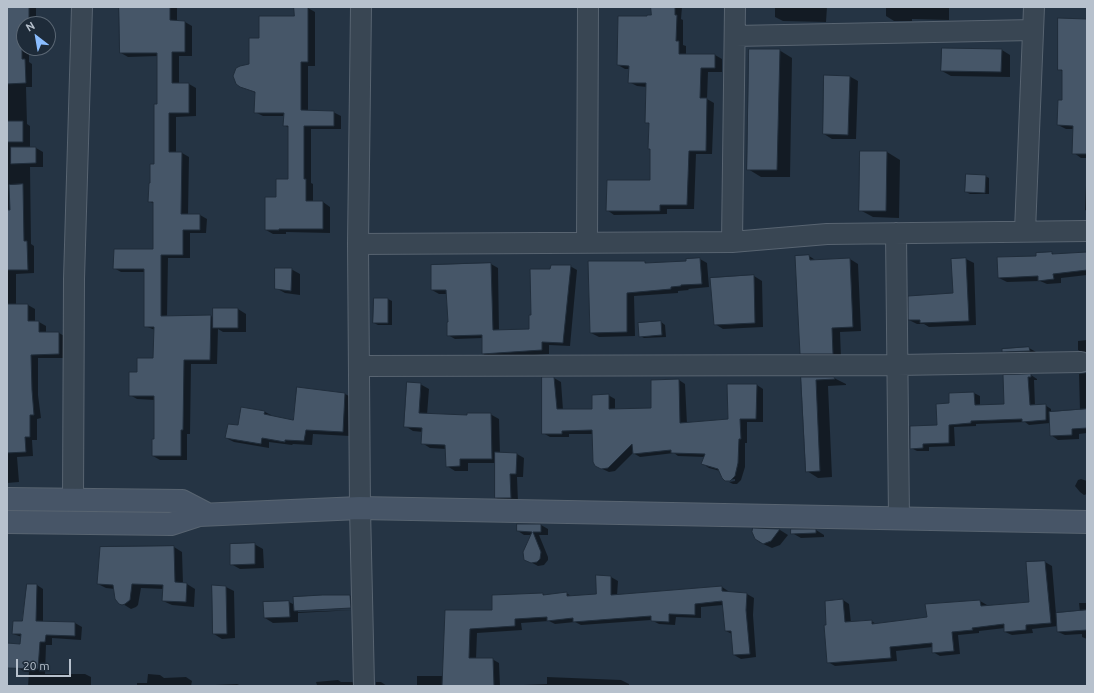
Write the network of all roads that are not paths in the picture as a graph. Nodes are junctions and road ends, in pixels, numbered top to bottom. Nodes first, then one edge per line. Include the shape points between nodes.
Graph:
1 (82, 7) edge
2 (362, 7) edge
3 (588, 7) edge
4 (735, 7) edge
5 (1034, 7) edge
6 (1033, 30) junction
7 (734, 36) junction
8 (1025, 230) junction
9 (1087, 231) edge
10 (896, 233) junction
11 (587, 242) junction
12 (732, 242) junction
13 (358, 244) junction
14 (1081, 362) dead end
15 (897, 365) junction
16 (359, 366) junction
17 (7, 499) edge
18 (73, 499) junction
19 (360, 508) junction
20 (199, 515) junction
21 (899, 519) junction
22 (7, 522) edge
23 (1087, 522) edge
24 (364, 686) edge

1 - 18 street via 74,279
2 - 13 street
3 - 11 street
4 - 7 street
5 - 6 street
6 - 7 street
6 - 8 street
7 - 12 street
8 - 9 street
8 - 10 street
10 - 12 street via 827,234
10 - 15 street
11 - 12 street
11 - 13 street
13 - 16 street
14 - 15 street
15 - 16 street
15 - 21 street
16 - 19 street
17 - 18 street
18 - 20 street via 182,501 205,513
19 - 20 street
19 - 21 street
19 - 24 street
20 - 22 street via 171,524
21 - 23 street

